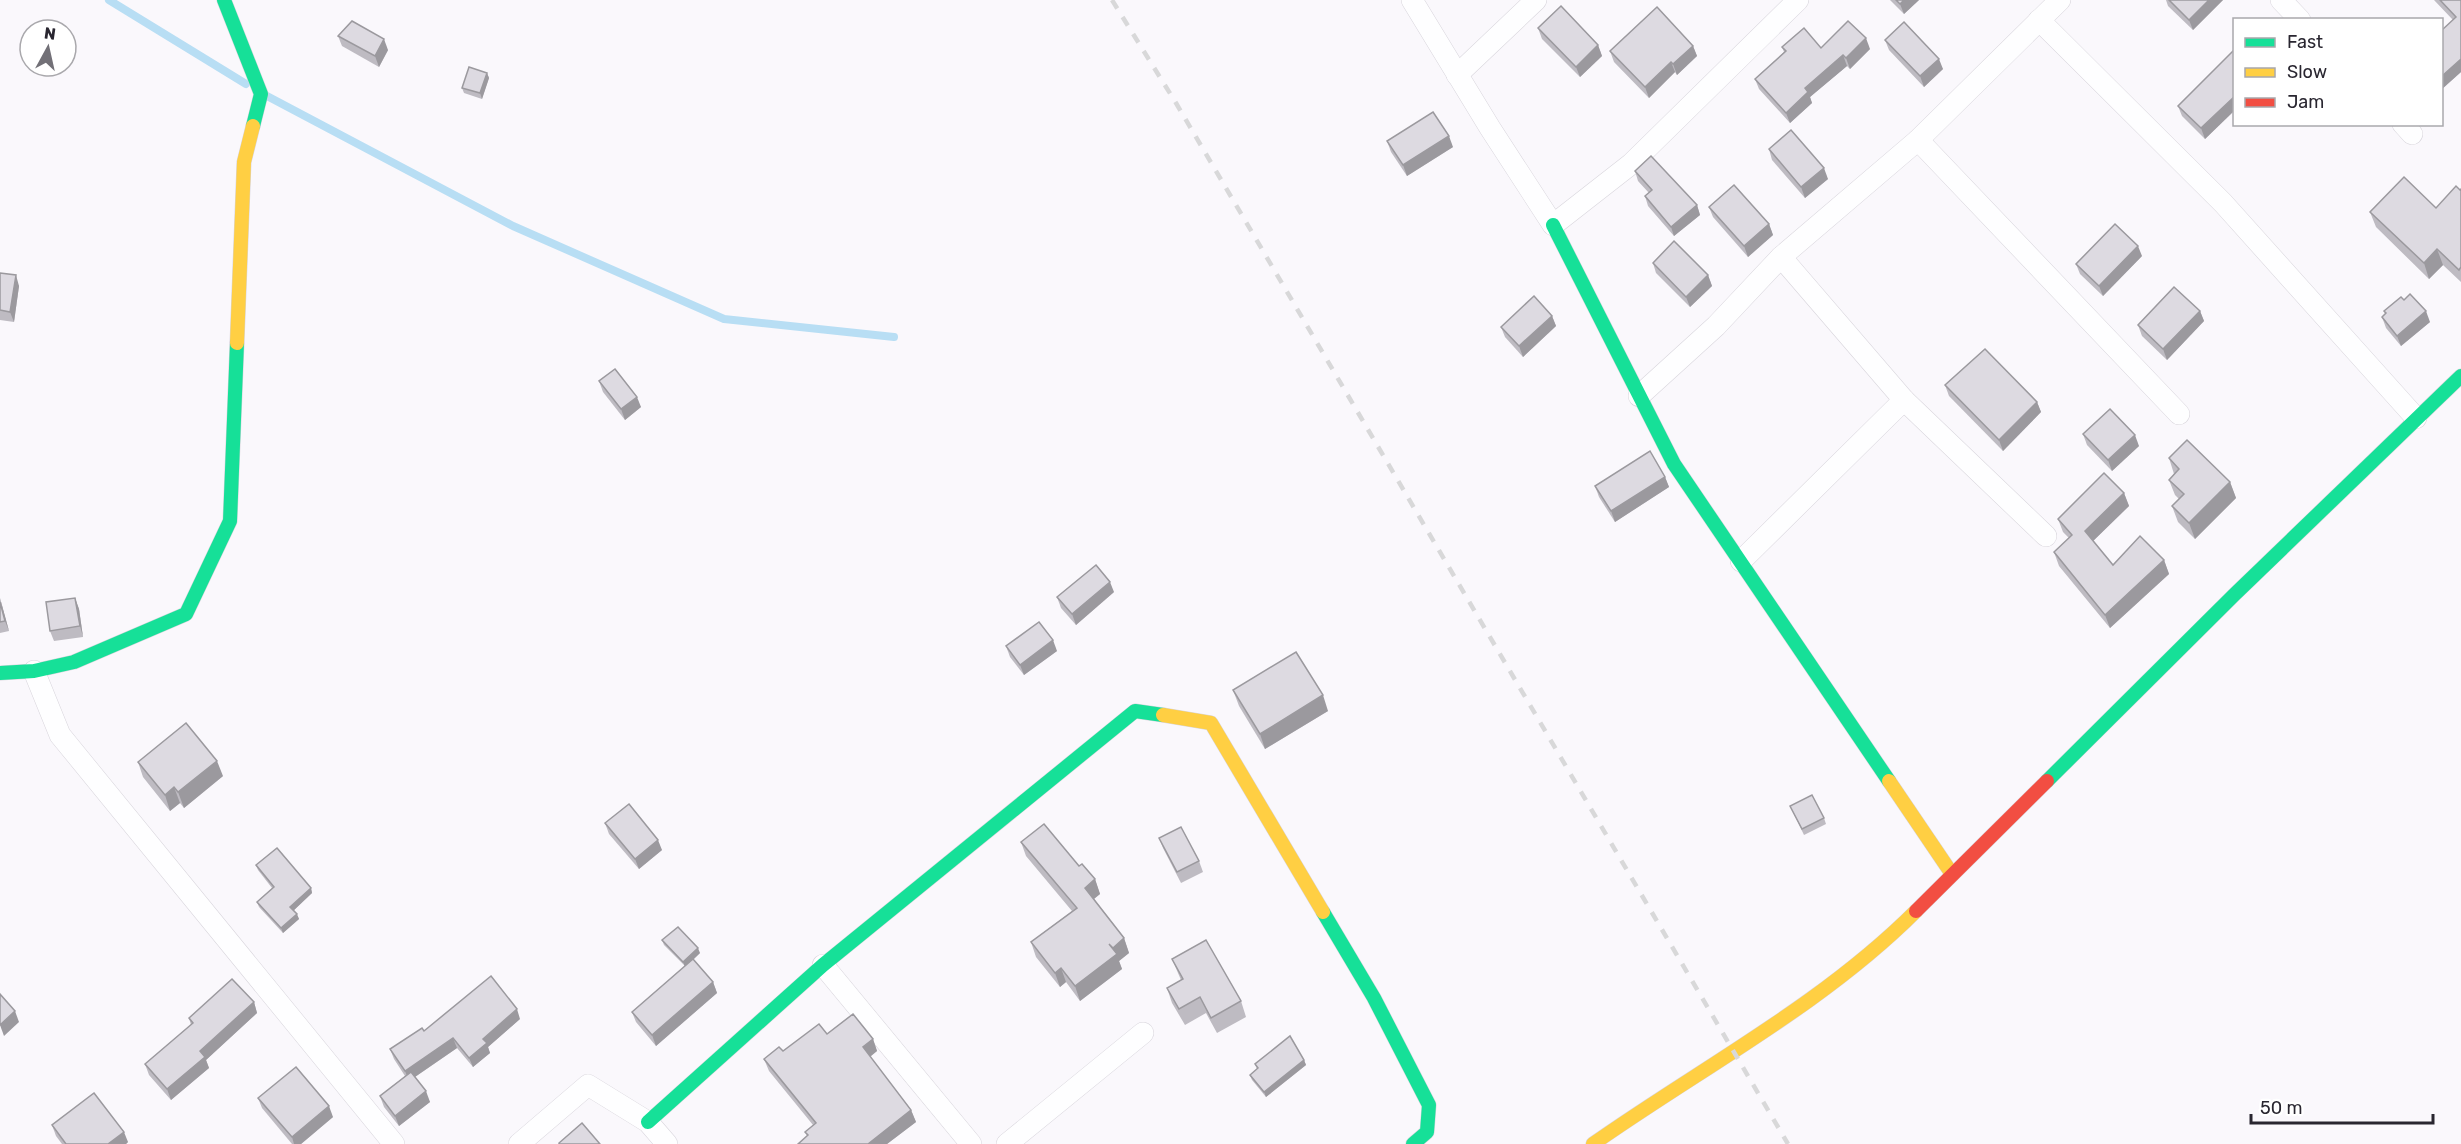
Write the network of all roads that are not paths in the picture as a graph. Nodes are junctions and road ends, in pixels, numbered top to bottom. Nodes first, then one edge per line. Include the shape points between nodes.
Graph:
1 (224, 0) edge
2 (1412, 0) edge
3 (1536, 0) edge
4 (1798, 0) edge
5 (2060, 0) edge
6 (2281, 0) edge
7 (2298, 18) edge
8 (2039, 20) junction
9 (1457, 75) junction
10 (1918, 140) junction
11 (1553, 225) junction
12 (1781, 257) junction
13 (2461, 376) edge
14 (1639, 396) junction
15 (1904, 400) junction
16 (2179, 414) dead end
17 (2416, 418) junction
18 (2046, 536) dead end
19 (1741, 561) junction
20 (34, 671) junction
21 (0, 673) edge
22 (1952, 874) junction
23 (823, 965) junction
24 (1143, 1033) dead end
25 (648, 1122) junction
26 (394, 1144) edge
27 (519, 1144) edge
28 (667, 1144) edge
29 (971, 1144) edge
30 (1007, 1144) edge
31 (1413, 1144) edge
32 (1593, 1144) edge

1 - 20 street via 261,94 244,162 230,521 186,614 74,662
2 - 9 street
3 - 9 street
4 - 11 street via 1630,164
5 - 8 street
6 - 7 street
8 - 10 street
8 - 17 street via 2223,202
9 - 11 street
10 - 12 street
10 - 16 street
11 - 14 street
12 - 14 street via 1716,326
12 - 15 street
13 - 17 street
14 - 19 street via 1674,464
15 - 18 street
15 - 19 street
17 - 22 street
19 - 22 street
20 - 21 street
20 - 26 street via 60,735
22 - 32 street via 1897,930 1827,986
23 - 25 street
23 - 29 street
23 - 31 street via 1135,711 1211,723 1374,998 1429,1105 1427,1132
24 - 30 street
25 - 27 street via 588,1085
25 - 28 street

